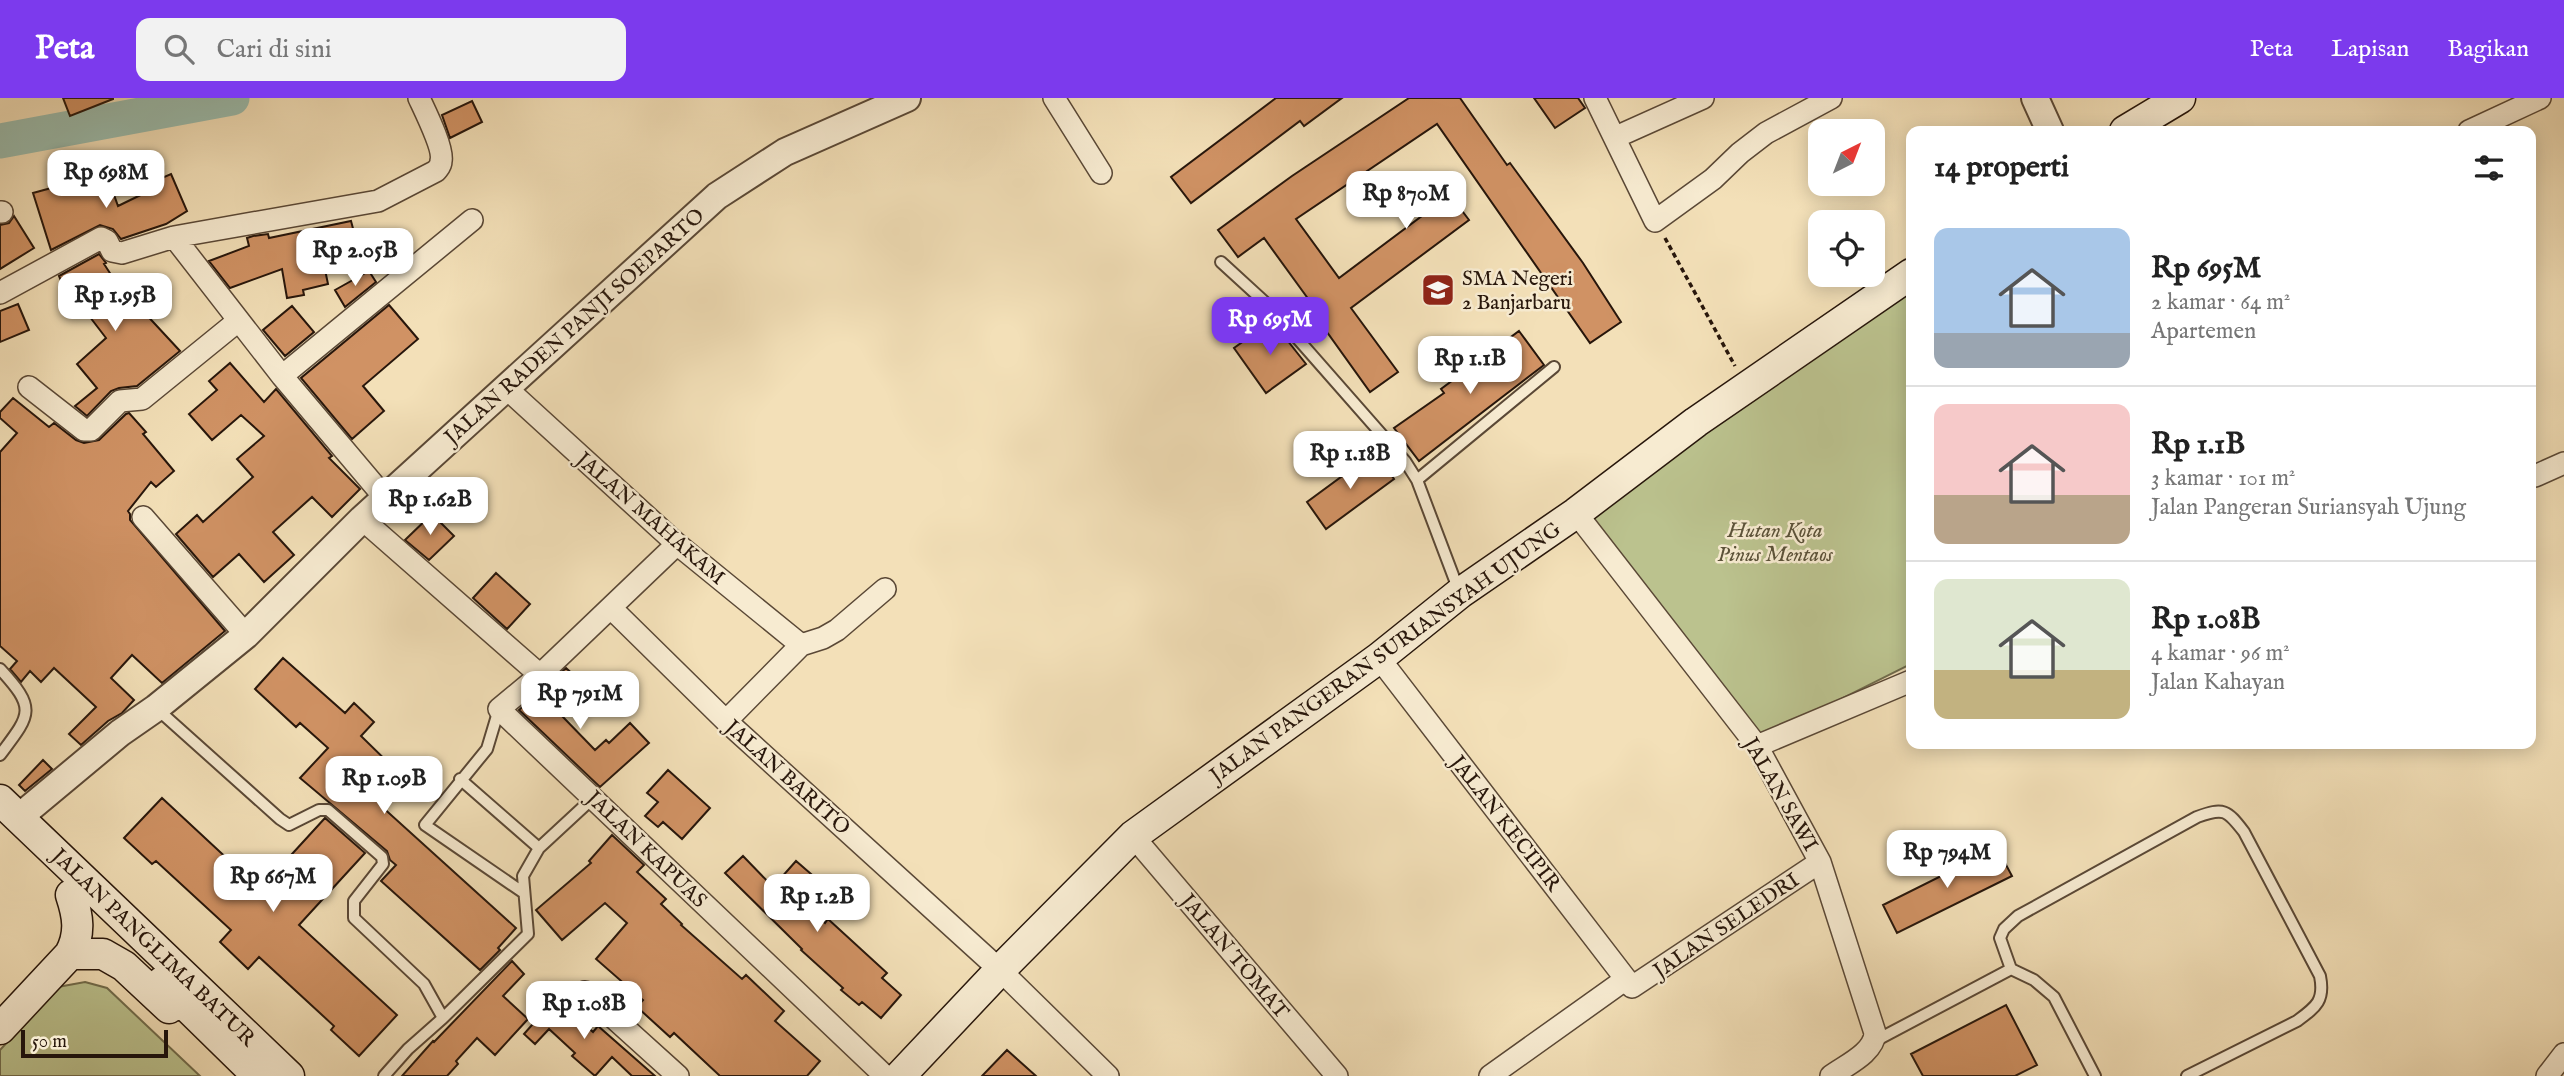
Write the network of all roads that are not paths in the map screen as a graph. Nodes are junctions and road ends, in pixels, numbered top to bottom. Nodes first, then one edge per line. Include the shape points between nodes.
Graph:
1 (419, 98) edge
2 (907, 98) edge
3 (1054, 98) edge
4 (1595, 98) edge
5 (1703, 98) edge
6 (1831, 98) edge
7 (2035, 98) edge
8 (2180, 98) edge
9 (2540, 98) edge
10 (2048, 126) edge
11 (2133, 126) edge
12 (2480, 126) edge
13 (1616, 137) junction
14 (1101, 173) dead end
15 (472, 220) dead end
16 (174, 237) junction
17 (1221, 262) dead end
18 (1906, 277) edge
19 (0, 293) edge
20 (238, 321) junction
21 (1554, 367) dead end
22 (282, 376) junction
23 (29, 387) dead end
24 (505, 387) junction
25 (2564, 463) edge
26 (2536, 476) edge
27 (1417, 480) junction
28 (385, 498) junction
29 (1576, 513) junction
30 (143, 517) dead end
31 (362, 519) junction
32 (677, 544) junction
33 (885, 589) dead end
34 (1460, 593) junction
35 (611, 608) junction
36 (246, 635) junction
37 (801, 645) junction
38 (1379, 658) junction
39 (0, 669) edge
40 (540, 674) junction
41 (1906, 683) edge
42 (156, 708) junction
43 (499, 709) junction
44 (726, 721) junction
45 (1757, 747) junction
46 (0, 755) edge
47 (460, 779) junction
48 (593, 798) junction
49 (6, 815) edge
50 (1133, 836) junction
51 (540, 848) junction
52 (1819, 862) junction
53 (524, 893) junction
54 (71, 895) junction
55 (70, 954) junction
56 (2011, 969) junction
57 (1000, 970) junction
58 (1629, 983) junction
59 (585, 992) dead end
60 (443, 1018) junction
61 (0, 1029) edge
62 (1875, 1041) junction
63 (2564, 1054) edge
64 (231, 1076) edge
65 (258, 1076) edge
66 (289, 1076) edge
67 (383, 1076) edge
68 (678, 1076) edge
69 (885, 1076) edge
70 (900, 1076) edge
71 (1108, 1076) edge
72 (1337, 1076) edge
73 (1490, 1076) edge
74 (1831, 1076) edge
75 (2095, 1076) edge
76 (2187, 1076) edge
77 (2547, 1076) edge

1 - 16 street via 442,158 436,171 408,187 378,201
2 - 24 street, JALAN RADEN PANJI SOEPARTO via 785,152 717,196
3 - 14 street
4 - 13 street
5 - 13 street
6 - 13 street via 1766,132 1713,179 1655,221
7 - 10 street
8 - 11 main road
9 - 12 street
15 - 22 street
16 - 19 street via 116,253 101,238
16 - 20 street
17 - 27 lane via 1305,346
18 - 29 main road, JALAN PANGERAN SURIANSYAH UJUNG via 1746,386
20 - 22 street
20 - 23 street via 142,400 120,401 88,431
21 - 27 lane
22 - 28 street
24 - 28 street, JALAN RADEN PANJI SOEPARTO
24 - 32 street, JALAN MAHAKAM
25 - 26 street
27 - 34 lane
28 - 31 street, JALAN RADEN PANJI SOEPARTO
29 - 34 main road, JALAN PANGERAN SURIANSYAH UJUNG
29 - 45 street, JALAN SAWI
30 - 36 street
31 - 36 street, JALAN RADEN PANJI SOEPARTO
31 - 40 street
32 - 35 street
32 - 37 street, JALAN MAHAKAM
33 - 37 street via 837,630
34 - 38 main road, JALAN PANGERAN SURIANSYAH UJUNG
35 - 40 street
35 - 44 street, JALAN BARITO
36 - 42 street, JALAN RADEN PANJI SOEPARTO
37 - 44 street
38 - 50 main road, JALAN PANGERAN SURIANSYAH UJUNG
38 - 58 street, JALAN KECIPIR
39 - 46 lane via 22,692 26,705 22,727
40 - 43 street
41 - 45 street
42 - 49 street, JALAN RADEN PANJI SOEPARTO
42 - 60 lane via 289,825 318,810 328,810 382,857 383,864 354,901 354,918 424,984
43 - 47 lane via 488,749
43 - 48 street, JALAN KAPUAS
44 - 57 street, JALAN BARITO
45 - 52 street, JALAN SAWI
47 - 51 lane
47 - 53 lane via 425,825
48 - 51 lane
48 - 69 street, JALAN KAPUAS
49 - 54 main road, JALAN PANGLIMA BATUR
49 - 66 main road, JALAN PANGLIMA BATUR via 108,901
50 - 57 main road, JALAN PANGERAN SURIANSYAH UJUNG
50 - 72 street, JALAN TOMAT
51 - 53 lane via 523,876
52 - 58 street, JALAN SELEDRI
52 - 62 street, JALAN SAWI
53 - 60 lane via 528,934
54 - 55 main road via 78,915 78,939
54 - 65 main road, JALAN PANGLIMA BATUR
55 - 61 main road
55 - 64 main road via 103,954 124,966 206,1044
56 - 62 lane
56 - 75 lane via 2054,997
56 - 76 lane via 2000,938 2018,916 2197,817 2215,810 2231,815 2320,976 2323,990 2312,1010 2297,1021
57 - 70 main road, JALAN PANGERAN SURIANSYAH UJUNG
57 - 71 street, JALAN BARITO
58 - 73 street, JALAN SELEDRI
59 - 68 street
60 - 67 lane
62 - 74 street
63 - 77 street

